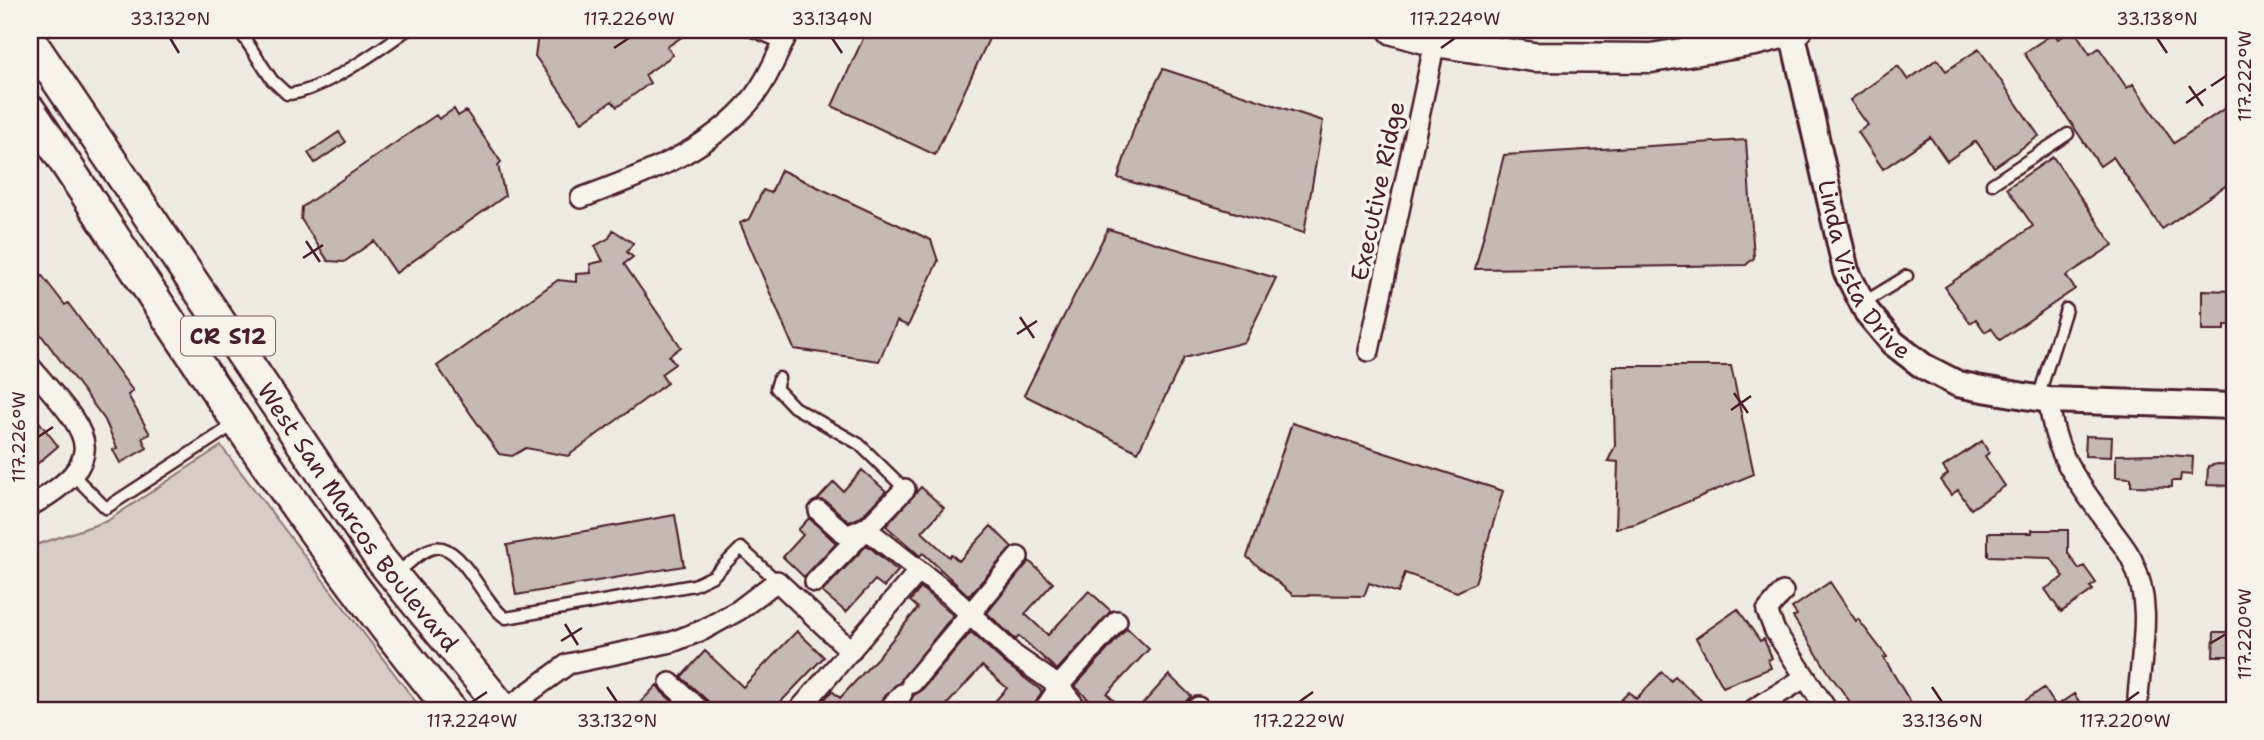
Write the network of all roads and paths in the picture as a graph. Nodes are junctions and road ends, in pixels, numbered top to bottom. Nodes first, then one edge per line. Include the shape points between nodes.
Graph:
1 (239, 30) edge
2 (407, 30) edge
3 (750, 30) edge
4 (1393, 30) edge
5 (1793, 30) edge
6 (786, 36) edge
7 (30, 40) edge
8 (1435, 41) junction
9 (30, 110) edge
10 (2068, 134) dead end
11 (1992, 184) dead end
12 (581, 198) dead end
13 (1906, 276) dead end
14 (1863, 304) junction
15 (2066, 309) dead end
16 (1369, 351) dead end
17 (30, 366) edge
18 (779, 378) dead end
19 (2044, 399) junction
20 (2234, 406) edge
21 (238, 422) junction
22 (79, 469) junction
23 (905, 489) joint
24 (30, 506) edge
25 (820, 511) dead end
26 (865, 528) junction
27 (1018, 557) dead end
28 (918, 572) junction
29 (394, 576) junction
30 (777, 581) junction
31 (815, 582) dead end
32 (1783, 592) dead end
33 (972, 614) junction
34 (1117, 621) dead end
35 (851, 650) junction
36 (1804, 677) junction
37 (670, 683) dead end
38 (1060, 687) junction
39 (2138, 698) dead end
40 (802, 708) edge
41 (451, 710) edge
42 (505, 710) edge
43 (700, 710) edge
44 (888, 710) edge
45 (1044, 710) edge
46 (1078, 710) edge
47 (1753, 710) edge
48 (1827, 710) edge

1 - 2 lane via 287,94 300,94 365,60
3 - 6 lane
4 - 8 main road
5 - 8 main road via 1651,58 1533,57
5 - 14 street, Linda Vista Drive via 1846,271
6 - 12 street via 770,72 745,108 712,136 662,168
7 - 29 main road, West San Marcos Boulevard / CR S12 via 320,474
8 - 16 street, Executive Ridge
9 - 21 main road, West San Marcos Boulevard / CR S12
10 - 11 lane
13 - 14 lane
14 - 19 street, Linda Vista Drive via 1893,343 1923,366 1958,384
15 - 19 lane
17 - 22 street via 74,419 84,443
18 - 23 lane via 776,388 787,401 859,444
19 - 20 street, Linda Vista Drive
19 - 39 street via 2060,453 2132,559 2146,638
21 - 22 lane via 106,508
21 - 41 main road, West San Marcos Boulevard / CR S12 via 348,583
22 - 24 street
23 - 26 street
25 - 26 street via 846,536
26 - 28 street
26 - 31 street
27 - 33 street
28 - 33 street
28 - 35 street
29 - 30 lane via 435,547 446,549 460,558 494,611 506,618 694,585 713,576 741,548
29 - 42 main road, West San Marcos Boulevard / CR S12
30 - 35 street
30 - 42 street via 703,630 672,642 568,664
32 - 36 street via 1767,611
33 - 38 street via 1014,655
33 - 44 street
34 - 38 street
35 - 40 street
36 - 47 street
36 - 48 street
37 - 43 street
38 - 45 street
38 - 46 street

